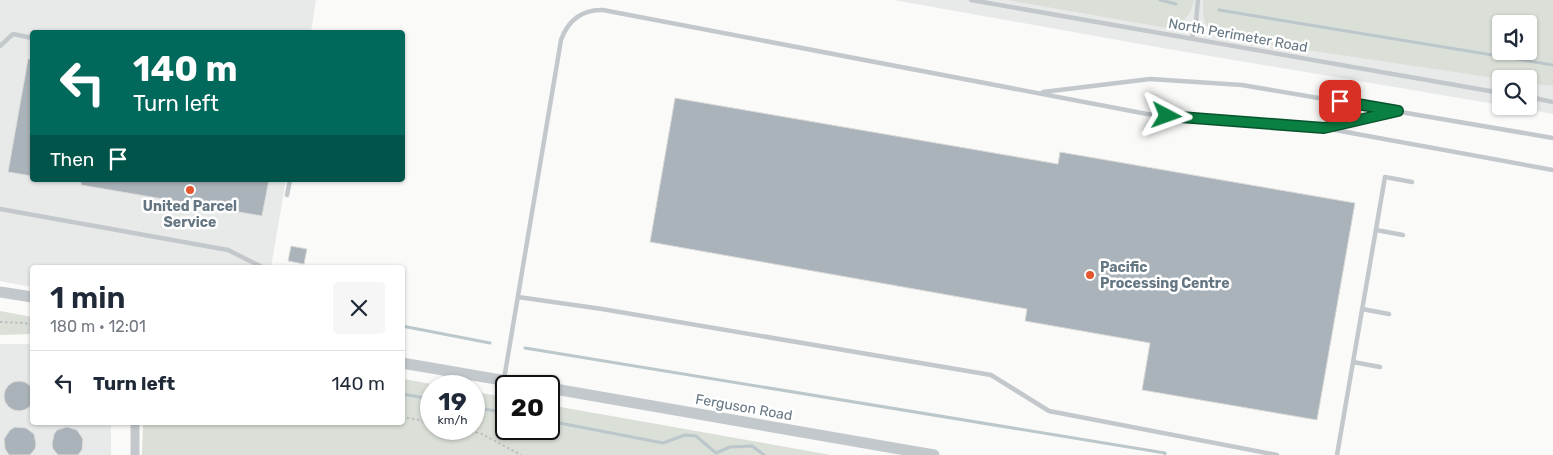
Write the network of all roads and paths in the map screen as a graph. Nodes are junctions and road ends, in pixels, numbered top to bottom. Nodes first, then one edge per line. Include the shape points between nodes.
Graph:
1 (972, 0) edge
2 (1198, 0) edge
3 (30, 38) edge
4 (1192, 38) junction
5 (0, 46) edge
6 (1492, 91) edge
7 (1036, 93) junction
8 (1537, 99) edge
9 (1553, 102) edge
10 (1398, 111) junction
11 (1324, 128) junction
12 (1553, 138) edge
13 (1553, 170) edge
14 (290, 182) edge
15 (1412, 182) dead end
16 (287, 195) dead end
17 (0, 209) edge
18 (1376, 230) junction
19 (1403, 234) dead end
20 (258, 265) edge
21 (0, 292) edge
22 (30, 297) edge
23 (518, 297) junction
24 (1362, 309) junction
25 (1389, 314) dead end
26 (0, 322) edge
27 (30, 324) edge
28 (1353, 362) junction
29 (405, 364) edge
30 (1380, 367) dead end
31 (505, 375) edge
32 (495, 379) edge
33 (560, 390) edge
34 (405, 418) edge
35 (420, 420) edge
36 (135, 425) edge
37 (485, 436) edge
38 (135, 455) edge
39 (521, 455) edge
40 (934, 455) edge
41 (1277, 455) edge
42 (1337, 455) edge

1 - 4 lane, North Perimeter Road
2 - 4 lane
3 - 5 lane via 13,34
4 - 6 lane, North Perimeter Road
7 - 10 lane via 1150,79 1242,85
7 - 11 lane via 1147,114
7 - 23 lane via 593,9 575,18 561,40
8 - 9 lane
10 - 11 lane
10 - 12 lane
11 - 13 lane
14 - 16 lane
15 - 18 lane via 1385,177
17 - 20 lane via 228,250
18 - 19 lane
18 - 24 lane
21 - 22 street
23 - 31 lane
23 - 41 lane via 991,375 1049,411
24 - 25 lane
24 - 28 lane
26 - 27 path
28 - 30 lane
28 - 42 lane
29 - 32 street
33 - 40 street, Ferguson Road
34 - 35 path
36 - 38 street
37 - 39 path

